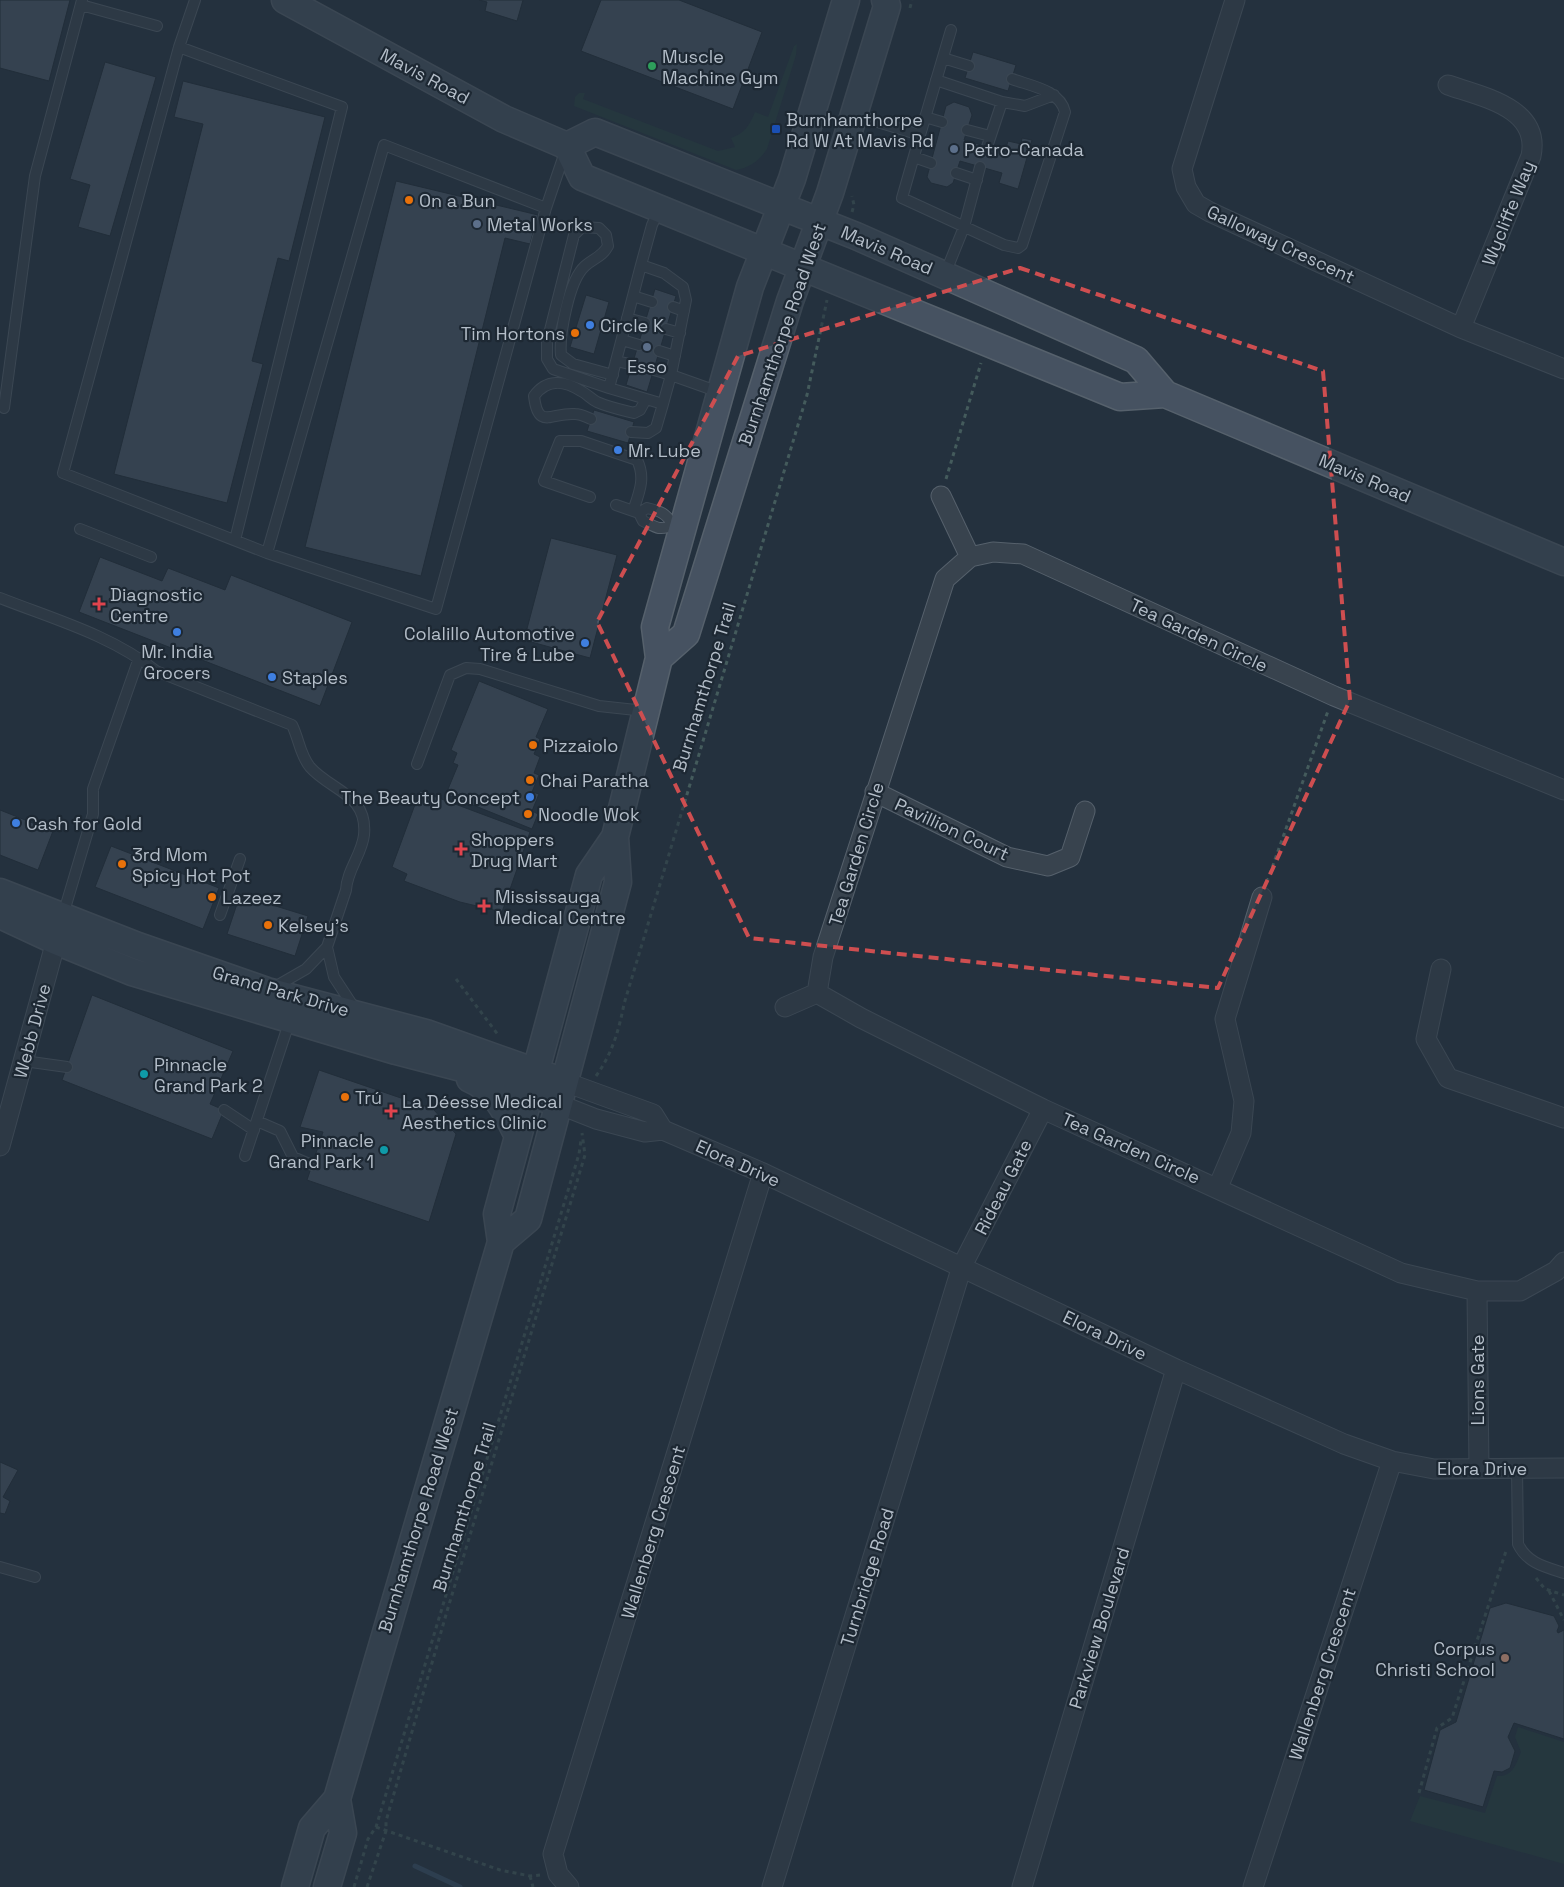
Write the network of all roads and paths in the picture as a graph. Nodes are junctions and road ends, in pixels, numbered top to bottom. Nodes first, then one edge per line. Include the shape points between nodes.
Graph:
1 (195, 0) edge
2 (285, 0) edge
3 (846, 0) edge
4 (885, 0) edge
5 (1235, 0) edge
6 (81, 2) edge
7 (157, 26) dead end
8 (950, 30) dead end
9 (179, 47) junction
10 (943, 58) junction
11 (969, 66) dead end
12 (1012, 79) dead end
13 (936, 80) junction
14 (1448, 85) dead end
15 (1054, 95) junction
16 (1002, 102) junction
17 (854, 115) junction
18 (925, 117) junction
19 (942, 122) dead end
20 (967, 130) dead end
21 (920, 135) junction
22 (567, 146) junction
23 (914, 158) junction
24 (930, 163) dead end
25 (980, 166) dead end
26 (956, 173) dead end
27 (977, 180) junction
28 (782, 206) junction
29 (546, 208) junction
30 (660, 210) junction
31 (820, 222) junction
32 (964, 226) junction
33 (764, 252) junction
34 (640, 265) junction
35 (803, 268) junction
36 (945, 274) junction
37 (633, 296) junction
38 (652, 302) dead end
39 (826, 303) dead end
40 (673, 308) dead end
41 (684, 310) junction
42 (627, 318) junction
43 (645, 323) dead end
44 (1461, 328) junction
45 (666, 329) dead end
46 (680, 333) junction
47 (622, 340) junction
48 (639, 345) dead end
49 (659, 351) dead end
50 (675, 356) junction
51 (982, 358) dead end
52 (616, 361) junction
53 (633, 365) dead end
54 (1564, 369) edge
55 (654, 370) dead end
56 (612, 375) junction
57 (671, 375) junction
58 (609, 388) junction
59 (720, 392) junction
60 (1165, 394) junction
61 (646, 399) junction
62 (663, 404) junction
63 (4, 408) dead end
64 (591, 419) dead end
65 (631, 432) dead end
66 (941, 496) joint
67 (590, 497) dead end
68 (616, 505) dead end
69 (636, 512) junction
70 (677, 526) junction
71 (80, 529) dead end
72 (235, 540) junction
73 (267, 553) junction
74 (151, 557) dead end
75 (970, 557) junction
76 (1564, 562) edge
77 (0, 598) edge
78 (139, 658) junction
79 (659, 658) junction
80 (1334, 696) junction
81 (645, 711) junction
82 (418, 764) dead end
83 (1564, 790) edge
84 (875, 792) junction
85 (1085, 811) dead end
86 (614, 837) junction
87 (240, 860) dead end
88 (0, 892) edge
89 (1262, 897) joint
90 (0, 915) edge
91 (63, 916) junction
92 (220, 916) dead end
93 (56, 942) junction
94 (327, 947) junction
95 (1441, 969) dead end
96 (456, 979) dead end
97 (267, 992) junction
98 (817, 993) junction
99 (785, 1007) dead end
100 (358, 1014) junction
101 (290, 1019) junction
102 (500, 1037) dead end
103 (396, 1051) junction
104 (24, 1061) junction
105 (67, 1067) dead end
106 (597, 1074) dead end
107 (533, 1082) junction
108 (562, 1093) junction
109 (1044, 1109) junction
110 (224, 1110) dead end
111 (1564, 1118) edge
112 (255, 1126) junction
113 (518, 1136) junction
114 (0, 1146) edge
115 (246, 1156) dead end
116 (312, 1165) dead end
117 (763, 1173) junction
118 (1218, 1187) junction
119 (501, 1242) junction
120 (1564, 1262) edge
121 (962, 1266) junction
122 (1477, 1291) junction
123 (1176, 1368) junction
124 (1392, 1461) junction
125 (1517, 1468) junction
126 (1564, 1468) edge
127 (1479, 1469) junction
128 (1506, 1551) dead end
129 (0, 1567) edge
130 (1564, 1573) edge
131 (35, 1577) dead end
132 (1549, 1591) dead end
133 (1564, 1620) edge
134 (1419, 1793) dead end
135 (337, 1799) junction
136 (376, 1827) junction
137 (386, 1830) junction
138 (295, 1887) edge
139 (327, 1887) edge
140 (354, 1887) edge
141 (367, 1887) edge
142 (533, 1887) edge
143 (569, 1887) edge
144 (772, 1887) edge
145 (1022, 1887) edge
146 (1253, 1887) edge

1 - 9 lane
2 - 22 main road, Mavis Road via 504,119
3 - 28 main road, Burnhamthorpe Road West
4 - 17 main road, Burnhamthorpe Road West via 887,6
5 - 44 street, Galloway Crescent via 1182,169 1186,187 1196,204
6 - 7 lane
6 - 63 lane via 35,176
8 - 10 lane
9 - 72 lane via 342,107
9 - 72 lane via 63,473
10 - 11 lane
10 - 13 lane
12 - 15 lane
13 - 16 lane
13 - 18 lane
14 - 44 street, Wycliffe Way via 1513,110 1527,124 1533,147
15 - 16 lane via 1025,106
15 - 32 lane via 1063,101 1065,112 1022,245 1018,248 1004,245
16 - 20 lane via 988,141
17 - 21 lane
17 - 31 main road, Burnhamthorpe Road West
18 - 19 lane
18 - 21 lane
21 - 23 lane
22 - 28 main road, Mavis Road via 595,132
22 - 29 lane
22 - 30 main road, Mavis Road via 582,177
23 - 24 lane
23 - 32 lane via 902,198
25 - 27 lane
26 - 27 lane
27 - 32 lane
28 - 31 main road, Mavis Road
28 - 33 main road, Burnhamthorpe Road West
29 - 73 lane via 436,609
29 - 73 lane via 384,145
30 - 33 main road, Mavis Road
30 - 34 lane
31 - 35 main road, Burnhamthorpe Road West
31 - 36 main road, Mavis Road
32 - 36 lane
33 - 35 main road, Mavis Road
33 - 59 main road, Burnhamthorpe Road West via 750,286
34 - 37 lane
34 - 41 lane via 664,274 684,288
35 - 60 main road, Mavis Road via 1120,397
35 - 79 main road, Burnhamthorpe Road West via 686,634
36 - 60 main road, Mavis Road via 1136,360
37 - 38 lane
37 - 42 lane
39 - 106 path, Burnhamthorpe Trail via 807,395 618,1031 605,1065
40 - 41 lane
41 - 46 lane
42 - 43 lane
42 - 47 lane
44 - 54 street, Galloway Crescent
45 - 46 lane
46 - 50 lane
47 - 48 lane
47 - 52 lane
49 - 50 lane
50 - 57 lane
51 - 66 path
52 - 53 lane
52 - 56 lane
55 - 57 lane
56 - 58 lane
56 - 58 lane via 573,364 561,355 560,342 570,293 584,267 603,255 608,246 606,235 599,228 582,227 574,235 547,342 547,359 553,369
57 - 59 lane
57 - 62 lane
58 - 61 lane
59 - 70 main road, Burnhamthorpe Road West
60 - 76 main road, Mavis Road
61 - 62 lane
61 - 64 lane via 640,410 634,413 596,402 568,385 547,383 534,396 540,416 577,414
62 - 65 lane via 656,428 648,433
66 - 75 street
67 - 69 lane via 544,481 560,440 581,441 637,460 642,476
68 - 69 lane
69 - 70 lane via 642,521 653,526
69 - 70 lane via 647,508 658,510 667,514
70 - 79 main road, Burnhamthorpe Road West via 656,627
71 - 74 lane
72 - 73 lane
75 - 80 street, Tea Garden Circle via 993,552 1023,554
75 - 84 street, Tea Garden Circle via 945,579
77 - 78 lane via 108,641
78 - 91 lane via 93,789 93,814
78 - 94 lane via 165,675 292,725 298,735 300,751 310,767 351,797 361,811 365,824 364,838 346,880 346,890
79 - 81 main road, Burnhamthorpe Road West
80 - 83 street, Tea Garden Circle
80 - 89 path
81 - 82 lane via 599,706 480,669 466,668 450,675
81 - 86 main road, Burnhamthorpe Road West
84 - 85 street, Pavillion Court via 1007,857 1048,866 1070,857
84 - 98 street, Tea Garden Circle via 823,957
86 - 107 main road, Burnhamthorpe Road West via 589,875
86 - 108 main road, Burnhamthorpe Road West via 618,882
87 - 92 lane
88 - 91 main road, Grand Park Drive
89 - 118 street via 1225,1019 1244,1101 1242,1133
90 - 93 main road, Grand Park Drive
91 - 93 street, Webb Drive
91 - 97 main road, Grand Park Drive
93 - 101 main road, Grand Park Drive via 132,972
93 - 104 street, Webb Drive
94 - 97 lane via 306,969
94 - 100 lane via 334,977
95 - 111 street via 1426,1039 1448,1078
96 - 102 path
97 - 100 main road, Grand Park Drive
98 - 99 street
98 - 109 street, Tea Garden Circle
100 - 107 main road, Grand Park Drive via 426,1032
101 - 103 main road, Grand Park Drive
101 - 112 lane
103 - 107 main road, Grand Park Drive
103 - 113 main road via 402,1060 478,1082 502,1103
104 - 105 lane
104 - 114 street, Webb Drive
107 - 108 main road, Grand Park Drive
107 - 113 main road, Burnhamthorpe Road West
108 - 117 street, Elora Drive via 653,1114 663,1130
108 - 119 main road, Burnhamthorpe Road West via 528,1219
109 - 118 street, Tea Garden Circle
109 - 121 street, Rideau Gate
110 - 112 lane
112 - 115 lane
112 - 116 lane via 280,1131 293,1157
113 - 119 main road, Burnhamthorpe Road West via 497,1214
117 - 121 street, Elora Drive
117 - 143 street, Wallenberg Crescent via 553,1854 558,1874
118 - 122 street, Tea Garden Circle via 1401,1273
119 - 135 main road, Burnhamthorpe Road West
120 - 122 street, Tea Garden Circle via 1556,1271 1520,1291
121 - 123 street, Elora Drive
121 - 144 street, Turnbridge Road
122 - 127 street, Lions Gate
123 - 124 street, Elora Drive via 1344,1444
123 - 145 street, Parkview Boulevard
124 - 127 street, Elora Drive via 1434,1469
124 - 146 street, Wallenberg Crescent
125 - 126 street, Elora Drive
125 - 127 street, Elora Drive
125 - 130 lane via 1518,1544 1522,1553 1532,1561
128 - 134 path via 1452,1718 1438,1728
129 - 131 lane
132 - 133 path
135 - 138 main road, Burnhamthorpe Road West via 312,1828
135 - 139 main road, Burnhamthorpe Road West via 343,1833
136 - 137 path
136 - 137 path, Burnhamthorpe Trail via 579,1154 582,1134 585,1155 451,1598
136 - 140 path via 368,1839
137 - 141 path, Burnhamthorpe Trail
137 - 142 path via 500,1870 530,1876

